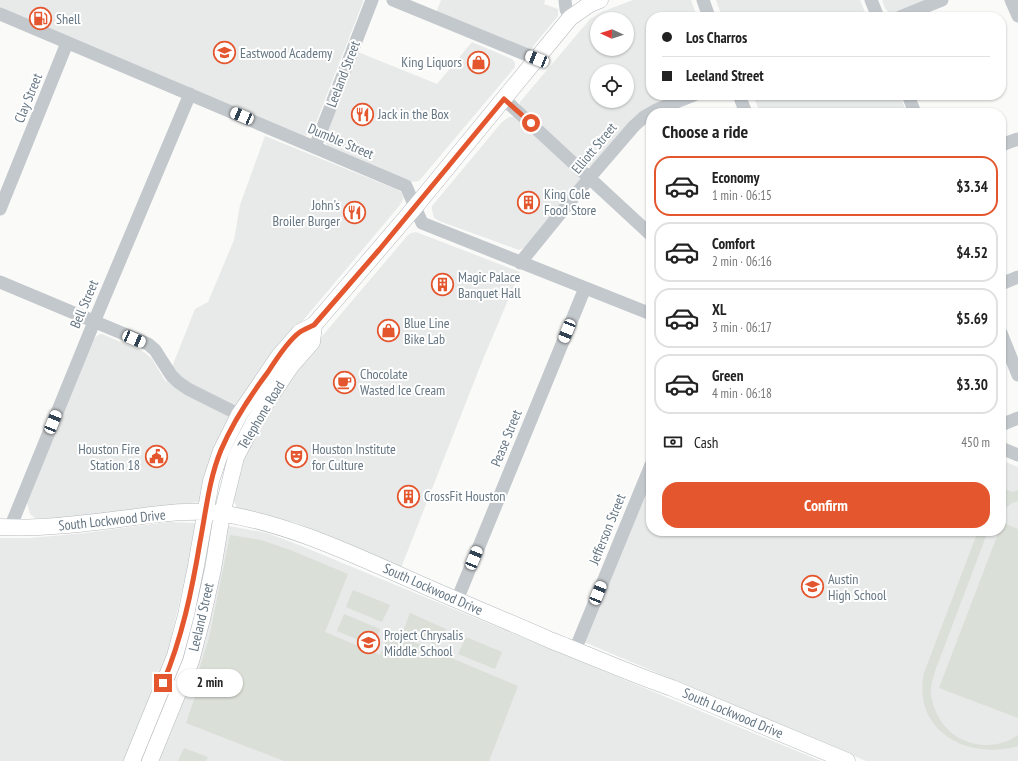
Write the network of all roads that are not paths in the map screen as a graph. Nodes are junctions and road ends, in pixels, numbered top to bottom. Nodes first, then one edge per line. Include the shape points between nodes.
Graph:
1 (372, 0) edge
2 (393, 0) edge
3 (565, 0) edge
4 (600, 0) edge
5 (703, 0) edge
6 (871, 0) edge
7 (942, 0) edge
8 (1011, 0) edge
9 (707, 12) edge
10 (876, 12) edge
11 (912, 12) edge
12 (0, 14) edge
13 (1018, 16) edge
14 (570, 18) junction
15 (67, 43) junction
16 (537, 59) junction
17 (190, 94) junction
18 (504, 99) junction
19 (681, 100) edge
20 (661, 108) edge
21 (646, 116) edge
22 (1018, 139) edge
23 (1006, 143) edge
24 (315, 147) junction
25 (590, 177) junction
26 (415, 207) junction
27 (0, 209) edge
28 (646, 230) edge
29 (520, 263) junction
30 (1018, 278) edge
31 (0, 282) edge
32 (1006, 282) edge
33 (585, 288) junction
34 (646, 311) edge
35 (94, 322) junction
36 (314, 325) junction
37 (1006, 345) edge
38 (1018, 375) edge
39 (239, 415) junction
40 (1018, 418) edge
41 (254, 422) junction
42 (1006, 422) edge
43 (1006, 450) edge
44 (1018, 455) edge
45 (646, 477) edge
46 (206, 512) junction
47 (222, 514) junction
48 (5, 527) edge
49 (457, 600) junction
50 (575, 650) junction
51 (163, 683) junction
52 (179, 690) junction
53 (132, 761) edge
54 (150, 761) edge
55 (847, 761) edge

1 - 24 street, Leeland Street
2 - 16 street
3 - 14 street
4 - 14 main road, Telephone Road
5 - 9 street
6 - 10 street
7 - 11 street
8 - 13 street
12 - 15 street, Dumble Street
14 - 16 main road, Telephone Road
15 - 17 street, Dumble Street
15 - 27 street, Clay Street
16 - 18 main road, Telephone Road
17 - 24 street, Dumble Street
17 - 35 street, Bell Street
18 - 25 street
18 - 26 main road, Telephone Road
19 - 20 street, Elliott Street
21 - 25 street, Elliott Street
22 - 23 street
24 - 26 street, Dumble Street via 406,186
25 - 28 street
25 - 29 street, Elliott Street
26 - 29 street, Dumble Street via 422,223
26 - 36 main road, Telephone Road
29 - 33 street, Dumble Street
30 - 32 street
31 - 35 street
33 - 34 street, Dumble Street
33 - 49 street, Pease Street
35 - 39 street via 148,344 178,382
35 - 48 street, Bell Street
36 - 39 main road, Telephone Road via 300,332 279,356
36 - 41 main road, Telephone Road via 312,342 291,366
37 - 38 street
39 - 41 street
39 - 46 main road, Telephone Road via 221,451 211,481
40 - 42 street
41 - 47 main road, Telephone Road via 236,457
43 - 44 street
45 - 50 street, Jefferson Street
46 - 47 main road, South Lockwood Drive
46 - 48 main road, South Lockwood Drive via 148,515 76,525
46 - 51 main road, Leeland Street via 186,615 175,656
47 - 49 main road, South Lockwood Drive via 304,535
47 - 52 main road, Leeland Street via 202,619 191,661
49 - 50 main road, South Lockwood Drive
50 - 55 main road, South Lockwood Drive
51 - 52 main road
51 - 53 main road, Leeland Street
52 - 54 main road, Leeland Street

